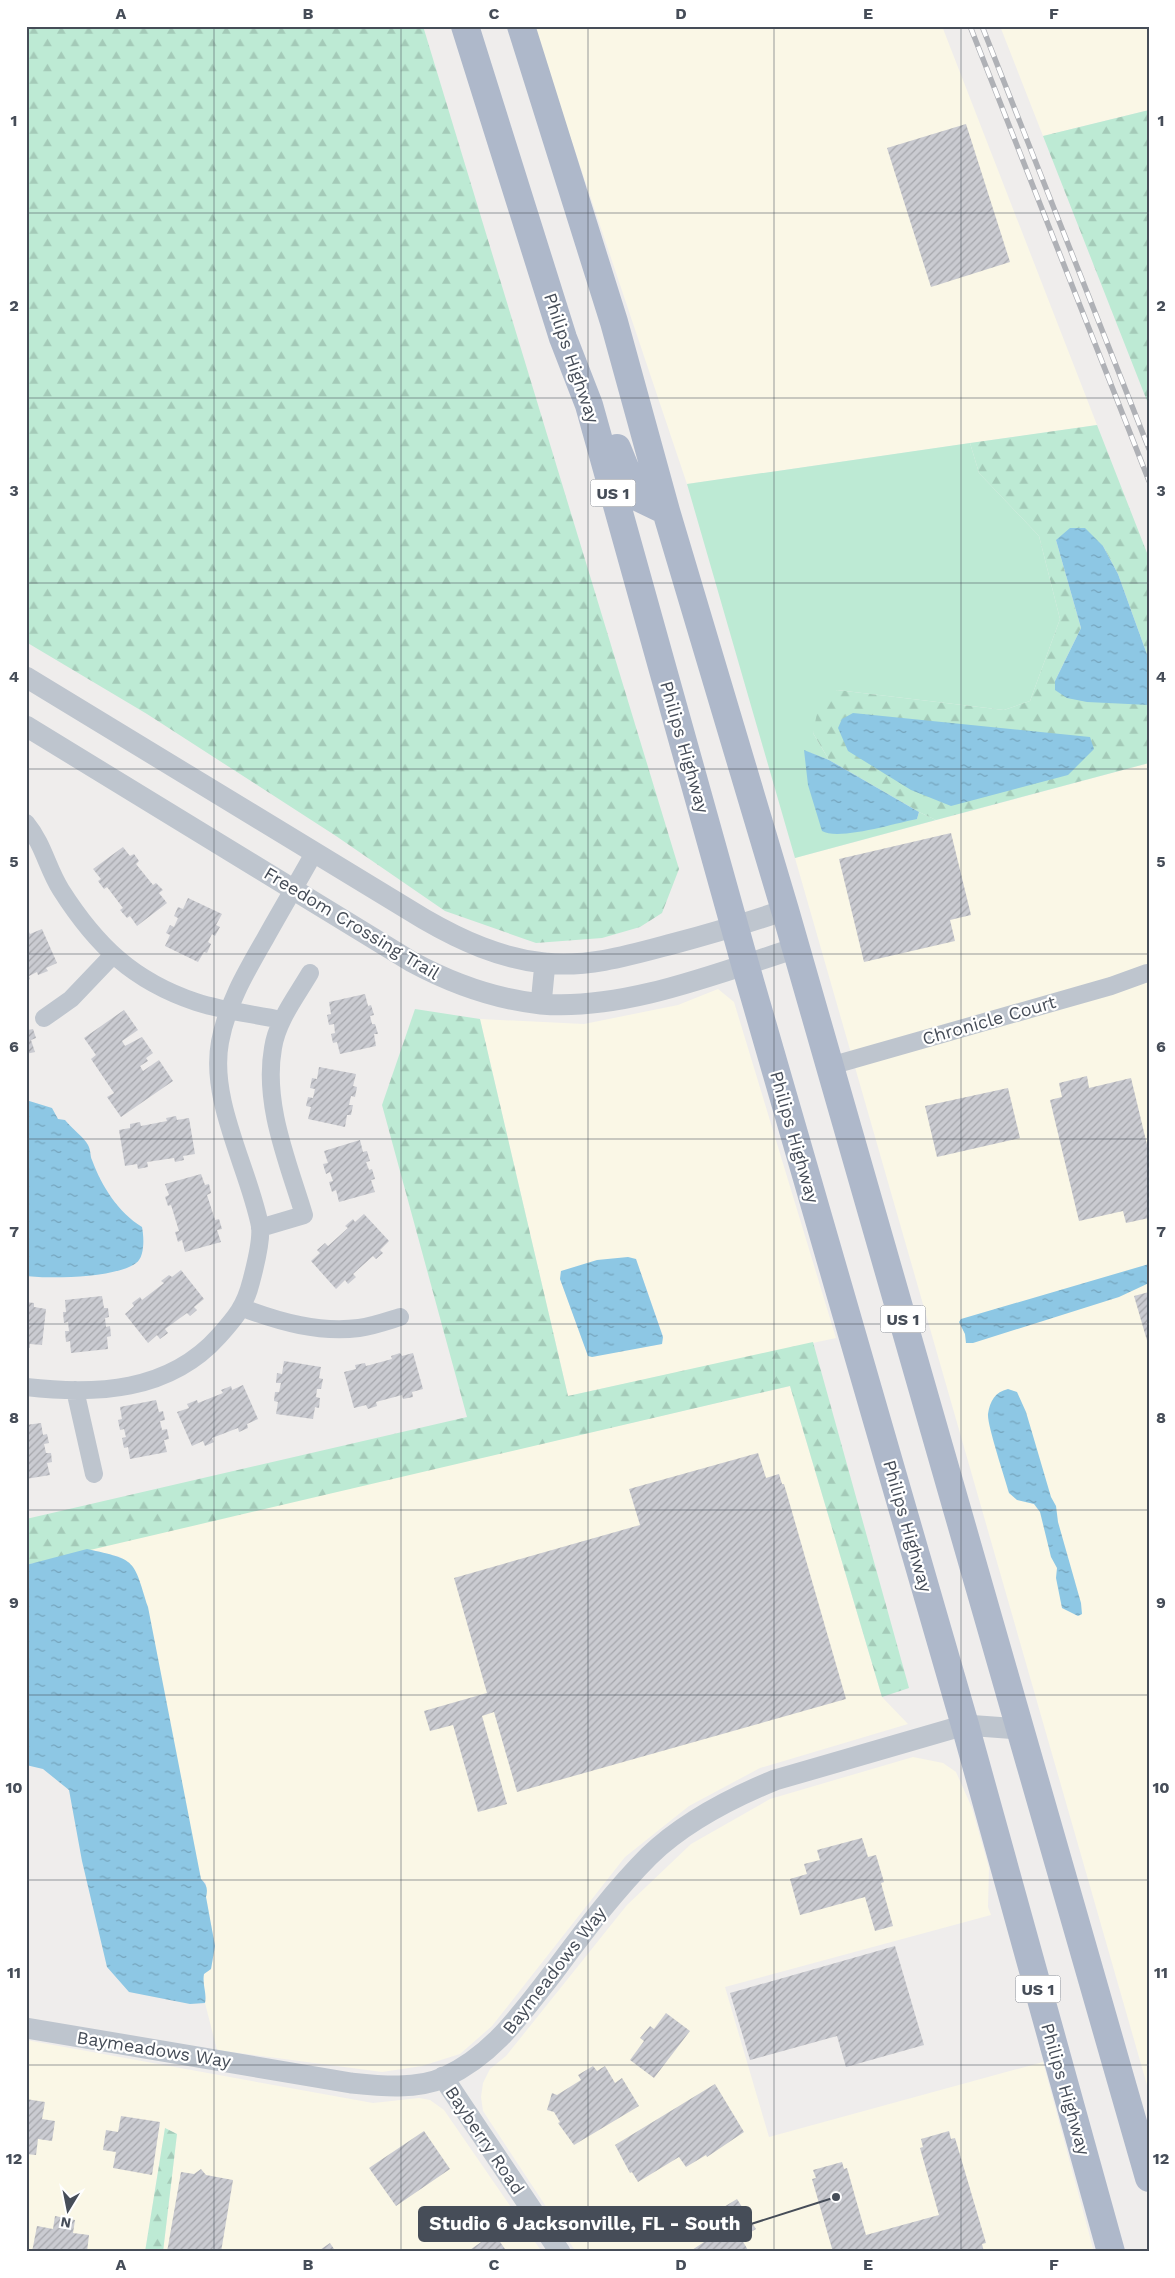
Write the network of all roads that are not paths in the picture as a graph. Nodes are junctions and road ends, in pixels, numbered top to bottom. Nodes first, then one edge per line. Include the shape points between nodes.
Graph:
1 (465, 26) edge
2 (521, 26) edge
3 (589, 405) junction
4 (666, 511) junction
5 (26, 677) edge
6 (26, 726) edge
7 (26, 823) edge
8 (314, 853) junction
9 (294, 889) junction
10 (785, 910) junction
11 (735, 927) junction
12 (796, 948) junction
13 (112, 956) junction
14 (545, 963) junction
15 (745, 964) junction
16 (310, 973) dead end
17 (1147, 973) dead end
18 (541, 1004) junction
19 (230, 1009) junction
20 (44, 1018) dead end
21 (282, 1020) junction
22 (830, 1066) junction
23 (260, 1228) junction
24 (243, 1308) junction
25 (400, 1317) dead end
26 (26, 1387) edge
27 (75, 1390) junction
28 (94, 1474) dead end
29 (965, 1725) junction
30 (1020, 1729) junction
31 (26, 2028) edge
32 (443, 2077) junction
33 (1149, 2178) edge
34 (560, 2252) edge
35 (1112, 2252) edge

1 - 3 main road, Philips Highway / US 1 via 563,338
2 - 4 main road, US 1 via 614,322
3 - 4 main road via 613,436 637,497
3 - 11 main road, Philips Highway / US 1
4 - 10 main road, US 1
5 - 8 street
6 - 9 street, Freedom Crossing Trail
7 - 13 street via 38,838 60,888 82,921
8 - 9 street
8 - 14 street via 459,939 512,958
9 - 18 street, Freedom Crossing Trail via 439,976 487,994
9 - 19 street via 236,990
10 - 11 street
10 - 12 main road, US 1
11 - 14 street via 599,962
11 - 15 main road, Philips Highway / US 1
12 - 15 street, Freedom Crossing Trail
12 - 22 main road, US 1
13 - 19 street via 163,988 197,1002
13 - 20 street via 71,999
14 - 18 street
15 - 18 street, Freedom Crossing Trail via 628,998
15 - 29 main road, Philips Highway / US 1
16 - 21 street
17 - 22 street, Chronicle Court
19 - 21 street
19 - 23 street via 220,1042 222,1095
21 - 23 street via 273,1047 270,1081 276,1120 304,1215
22 - 30 main road, US 1
23 - 24 street via 256,1264
24 - 25 street via 276,1321 323,1329 360,1328
24 - 27 street via 213,1343 162,1378 128,1386
26 - 27 street
27 - 28 street
29 - 30 street, Baymeadows Way
29 - 32 street, Baymeadows Way via 775,1780 691,1823 650,1855 606,1904 507,2032 479,2056
29 - 35 main road, Philips Highway / US 1
30 - 33 main road, US 1
31 - 32 street, Baymeadows Way via 384,2086
32 - 34 street, Bayberry Road

